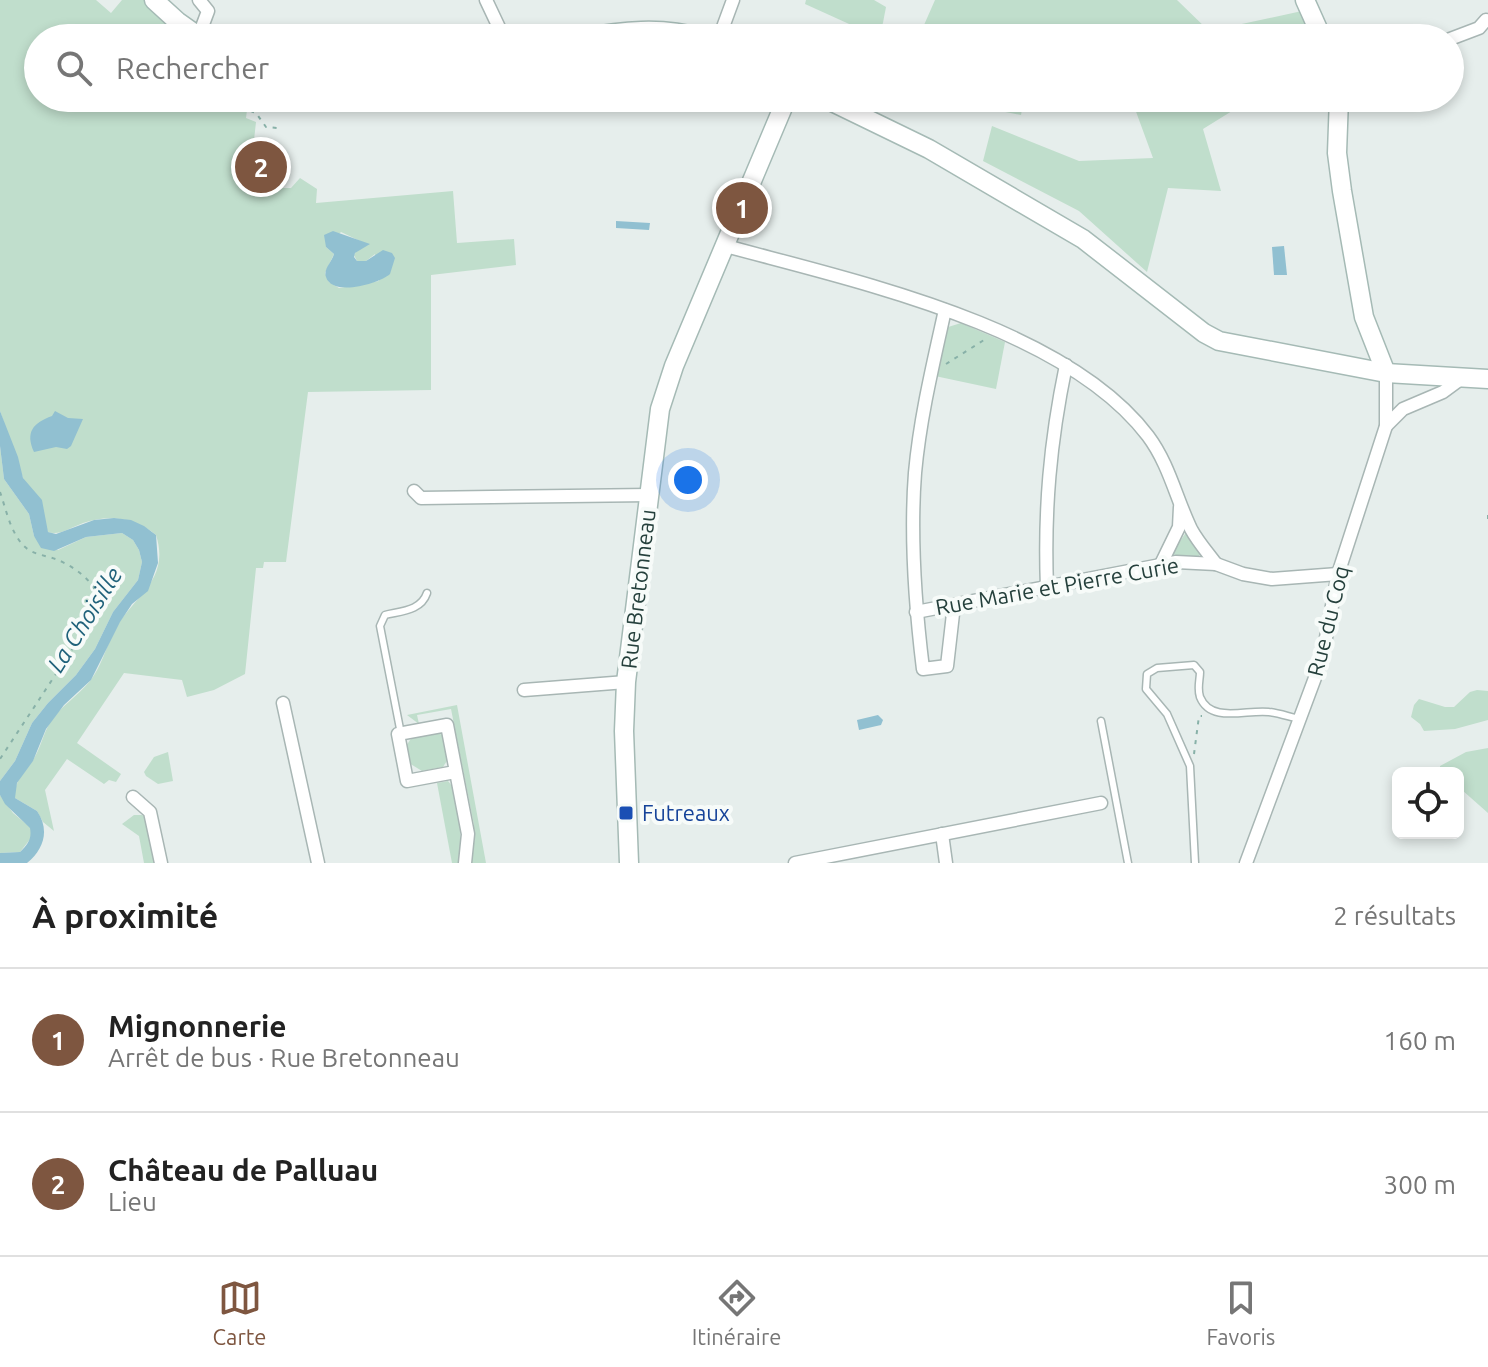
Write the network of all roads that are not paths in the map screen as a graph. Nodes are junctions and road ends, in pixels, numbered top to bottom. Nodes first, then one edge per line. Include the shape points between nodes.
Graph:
1 (154, 0) edge
2 (199, 0) edge
3 (486, 0) edge
4 (733, 0) edge
5 (1306, 1) edge
6 (1486, 20) dead end
7 (182, 24) edge
8 (205, 24) edge
9 (497, 24) edge
10 (724, 24) edge
11 (1316, 24) edge
12 (1464, 34) edge
13 (786, 112) edge
14 (853, 112) edge
15 (1339, 112) edge
16 (726, 246) junction
17 (945, 310) junction
18 (1066, 365) junction
19 (1386, 373) junction
20 (1462, 378) junction
21 (1488, 379) edge
22 (1386, 426) junction
23 (414, 491) dead end
24 (650, 495) junction
25 (1178, 496) junction
26 (1161, 564) junction
27 (1216, 564) junction
28 (1338, 574) junction
29 (1047, 588) junction
30 (427, 593) dead end
31 (954, 605) junction
32 (916, 612) junction
33 (626, 682) junction
34 (524, 690) dead end
35 (283, 703) dead end
36 (1300, 719) junction
37 (1101, 721) dead end
38 (401, 734) junction
39 (455, 772) junction
40 (133, 797) dead end
41 (1116, 800) junction
42 (1101, 803) joint
43 (942, 834) junction
44 (161, 863) edge
45 (318, 863) edge
46 (465, 863) edge
47 (629, 863) edge
48 (795, 863) edge
49 (946, 863) edge
50 (1128, 863) edge
51 (1195, 863) edge
52 (1246, 863) edge

1 - 7 street
2 - 8 street via 207,7
3 - 9 street
4 - 10 street
5 - 11 street
6 - 12 street
13 - 16 street, Rue Bretonneau
14 - 19 street via 929,149 1083,239 1219,341
15 - 19 street via 1338,171 1364,317
16 - 17 street
16 - 24 street, Rue Bretonneau via 666,385
17 - 18 street
17 - 32 street via 915,471
18 - 25 street via 1108,394 1142,429 1165,463
18 - 29 street via 1046,490
19 - 20 street
19 - 22 street, Rue du Coq
20 - 21 street
20 - 22 street via 1403,409
22 - 28 street, Rue du Coq
23 - 24 street via 421,498
24 - 33 street, Rue Bretonneau
25 - 26 street via 1179,527
25 - 27 street via 1191,529
26 - 27 street, Rue Marie et Pierre Curie
26 - 29 street, Rue Marie et Pierre Curie
27 - 28 street, Rue Marie et Pierre Curie via 1272,579
28 - 36 street, Rue du Coq via 1322,659
29 - 31 street, Rue Marie et Pierre Curie
30 - 38 lane via 418,607 385,615 380,626
31 - 32 street, Rue Marie et Pierre Curie
31 - 32 street via 947,666 936,669 923,669
33 - 34 street
33 - 47 street, Rue Bretonneau
35 - 45 street
36 - 51 lane via 1269,712 1212,711 1199,692 1198,667 1179,664 1150,670 1144,679 1146,689 1171,720 1192,775
36 - 52 street, Rue du Coq
37 - 41 lane
38 - 39 street via 447,725
38 - 39 street via 407,781
39 - 46 street via 468,834
40 - 44 street via 150,812
41 - 42 lane
41 - 50 lane
42 - 43 street
43 - 48 street
43 - 49 street

